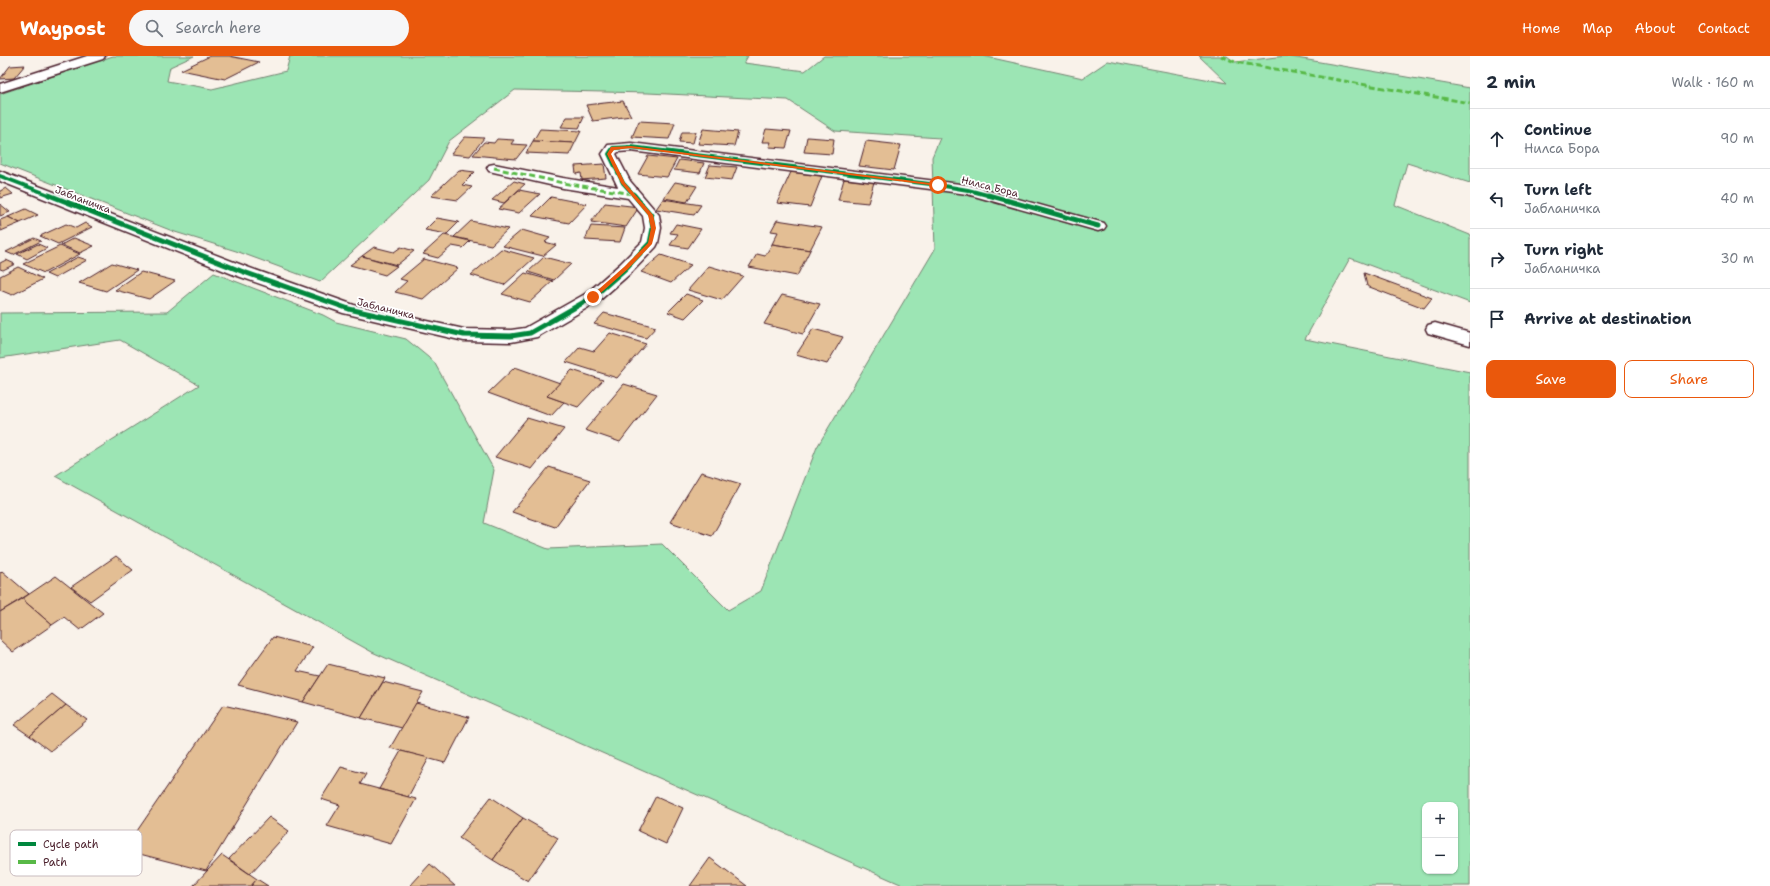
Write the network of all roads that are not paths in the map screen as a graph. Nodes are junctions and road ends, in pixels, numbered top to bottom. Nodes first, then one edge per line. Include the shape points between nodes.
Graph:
1 (99, 56) edge
2 (0, 88) edge
3 (613, 148) joint
4 (494, 168) dead end
5 (0, 176) edge
6 (633, 194) junction
7 (1098, 226) dead end
8 (1435, 329) dead end
9 (1470, 339) edge

1 - 2 street
3 - 6 street, Јабланичка via 609,154 623,183
3 - 7 street, Нилса Бора via 631,147 938,185 968,190
4 - 6 street via 563,183
5 - 6 street, Јабланичка via 241,271 349,309 464,335 493,336 530,333 593,297 626,268 650,243 653,228 651,215
8 - 9 street

